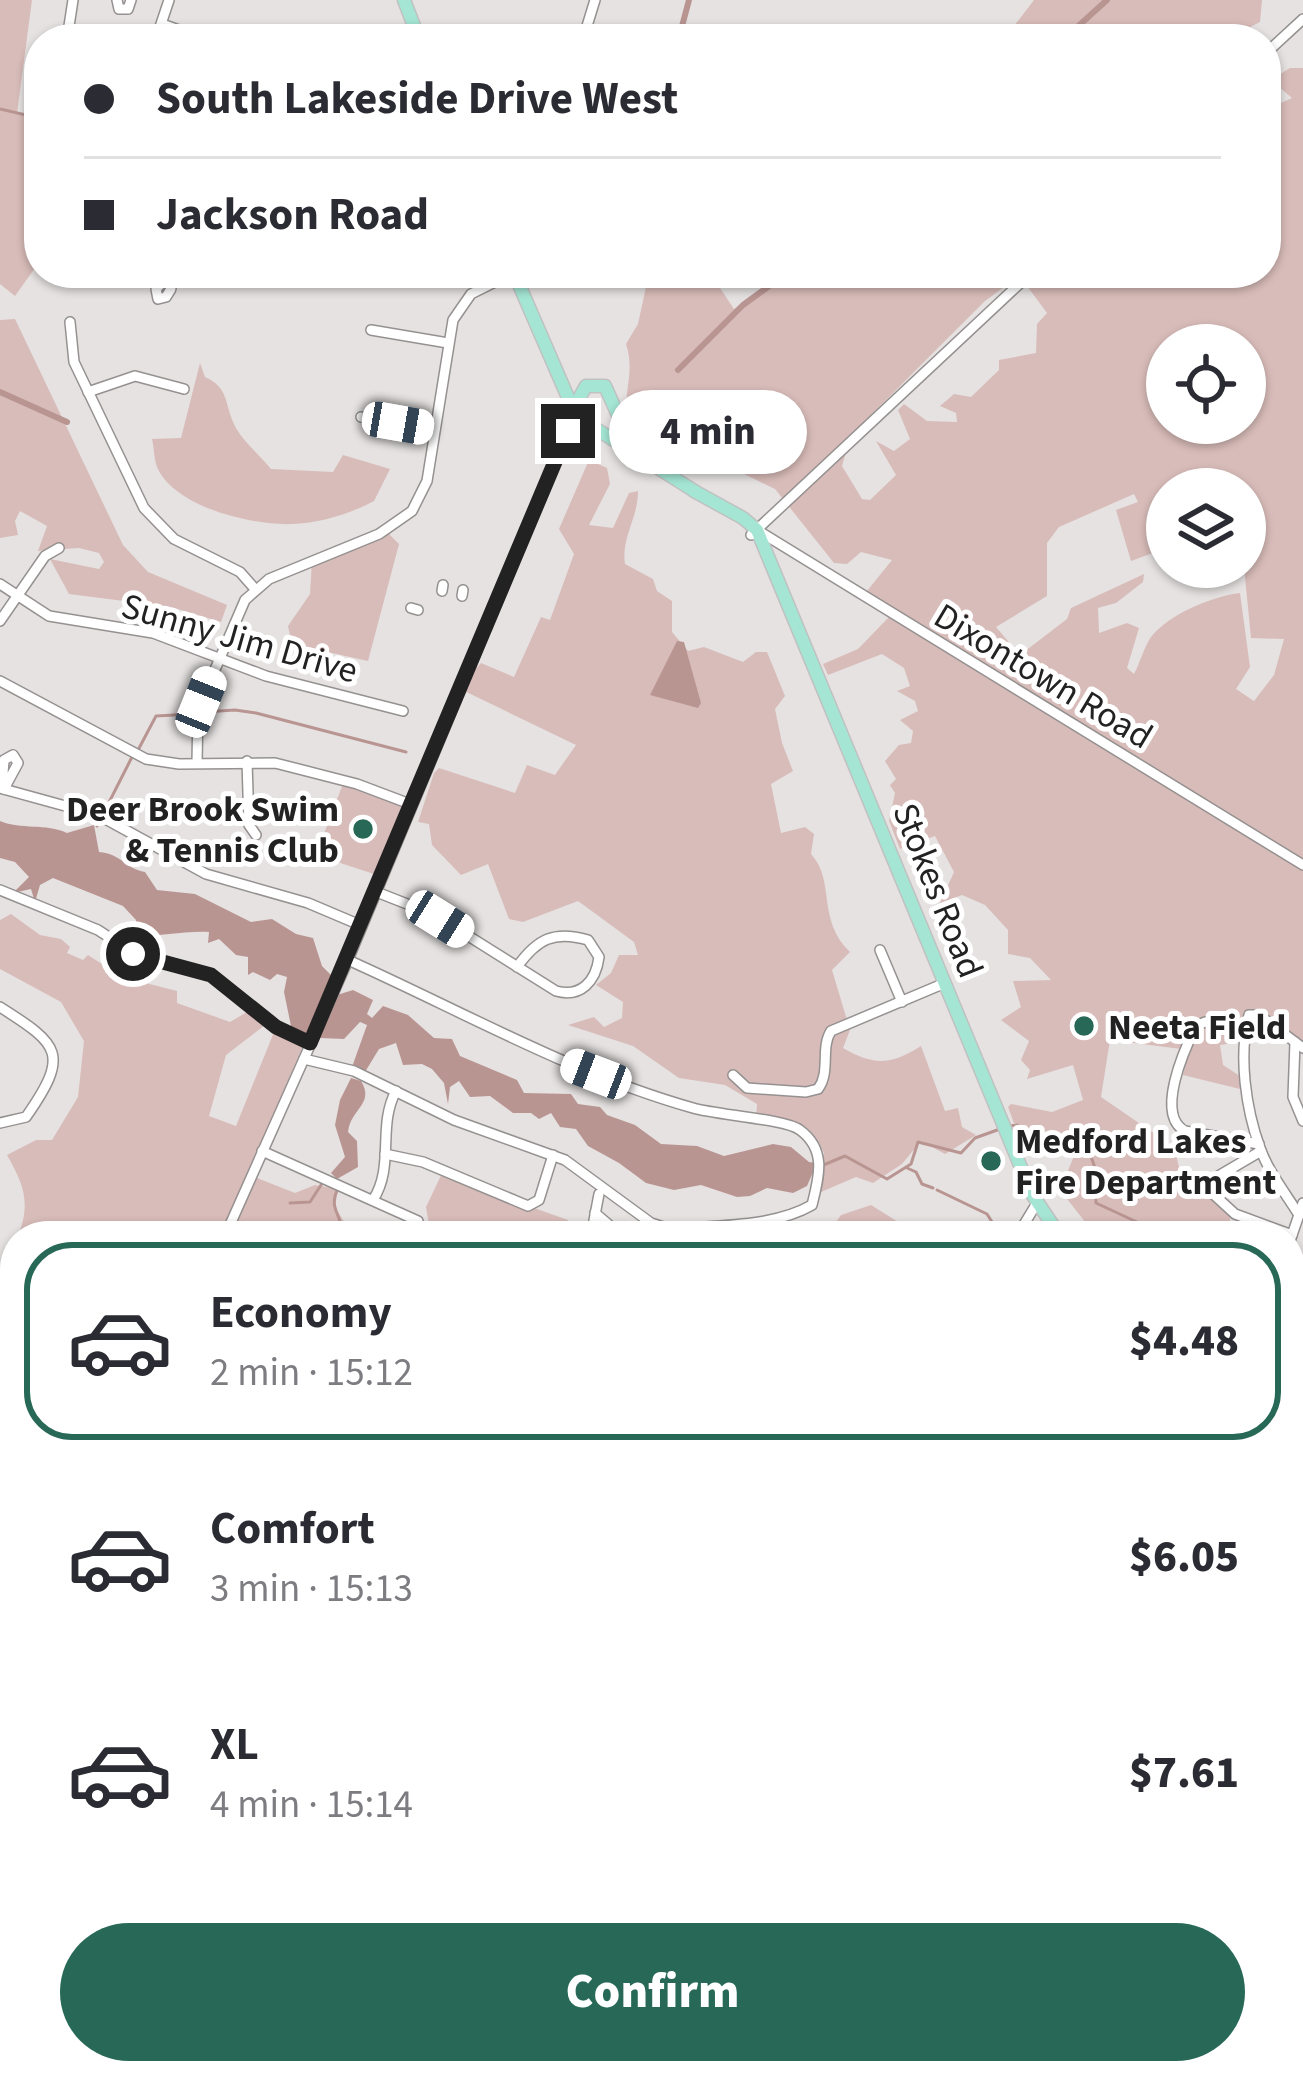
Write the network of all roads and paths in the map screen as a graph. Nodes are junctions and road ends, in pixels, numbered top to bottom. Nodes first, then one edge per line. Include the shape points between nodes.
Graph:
1 (117, 0) edge
2 (131, 0) edge
3 (169, 0) edge
4 (162, 24) edge
5 (479, 288) edge
6 (520, 288) edge
7 (1015, 288) edge
8 (70, 322) dead end
9 (370, 330) dead end
10 (448, 343) junction
11 (184, 389) dead end
12 (88, 392) junction
13 (573, 409) junction
14 (361, 417) dead end
15 (435, 430) junction
16 (636, 454) junction
17 (694, 491) junction
18 (754, 532) junction
19 (784, 547) junction
20 (59, 548) dead end
21 (772, 568) junction
22 (0, 584) edge
23 (255, 589) junction
24 (17, 596) junction
25 (0, 620) edge
26 (218, 659) junction
27 (0, 681) edge
28 (403, 711) dead end
29 (247, 761) junction
30 (197, 763) junction
31 (2, 788) edge
32 (410, 804) junction
33 (256, 835) dead end
34 (1303, 865) edge
35 (0, 890) edge
36 (374, 890) junction
37 (360, 925) junction
38 (880, 950) dead end
39 (348, 960) junction
40 (517, 967) junction
41 (945, 983) junction
42 (902, 1002) junction
43 (0, 1007) edge
44 (1246, 1028) junction
45 (310, 1043) junction
46 (1299, 1045) edge
47 (304, 1059) junction
48 (734, 1075) dead end
49 (396, 1091) junction
50 (1303, 1121) edge
51 (0, 1123) edge
52 (1260, 1147) junction
53 (262, 1150) junction
54 (385, 1154) junction
55 (553, 1155) junction
56 (598, 1194) dead end
57 (374, 1200) junction
58 (1037, 1203) junction
59 (1301, 1209) edge
60 (595, 1214) junction
61 (231, 1221) edge
62 (418, 1221) dead end
63 (594, 1221) edge
64 (604, 1221) edge
65 (648, 1221) edge
66 (740, 1221) edge
67 (1026, 1221) edge
68 (1050, 1221) edge
69 (1251, 1221) edge

1 - 2 street via 128,9
3 - 4 street
5 - 10 street via 453,320
6 - 13 main road
7 - 18 street
8 - 12 street via 71,352
9 - 10 street
10 - 15 street
11 - 12 street via 135,376
12 - 23 street via 151,516
13 - 16 main road
13 - 16 main road via 586,386 605,386
13 - 32 street
14 - 15 street
15 - 23 street via 424,489 406,518
16 - 17 main road
17 - 18 main road
17 - 18 main road
18 - 19 street, Dixontown Road
18 - 21 main road, Stokes Road
19 - 21 street via 773,554
19 - 34 street, Dixontown Road
20 - 24 street
21 - 41 main road, Stokes Road
22 - 24 street, Sunny Jim Drive
23 - 26 street
24 - 25 street
24 - 26 street, Sunny Jim Drive via 49,616 153,633
26 - 28 street, Sunny Jim Drive
26 - 30 street via 198,709
27 - 30 street via 140,756
29 - 30 street
29 - 32 street
29 - 33 street
31 - 37 street via 98,815 206,874
32 - 36 street
35 - 45 street via 98,930 141,958 211,975 276,1027
36 - 37 street
36 - 40 street via 434,915
37 - 39 street
38 - 42 street
39 - 45 street
39 - 66 street via 650,1095 794,1126 820,1167 811,1206
40 - 40 street via 556,992 581,991 599,957 570,935 542,940
41 - 42 street
41 - 58 main road, Stokes Road
42 - 48 street via 828,1033 818,1089 747,1088
43 - 51 street via 50,1041 55,1054 26,1118
44 - 46 street via 1252,1013
44 - 52 street via 1249,1108
44 - 52 street via 1200,1022 1171,1112 1185,1131
45 - 47 street
46 - 50 street via 1294,1103
47 - 49 street
47 - 53 street
49 - 54 street via 385,1115
49 - 55 street
52 - 59 street
52 - 69 street via 1215,1178 1211,1192
53 - 57 street
53 - 61 street
54 - 55 street via 527,1206 539,1200
54 - 57 street
55 - 65 street
56 - 60 street
57 - 62 street
58 - 67 street
58 - 68 main road, Stokes Road
60 - 63 street
60 - 64 street

